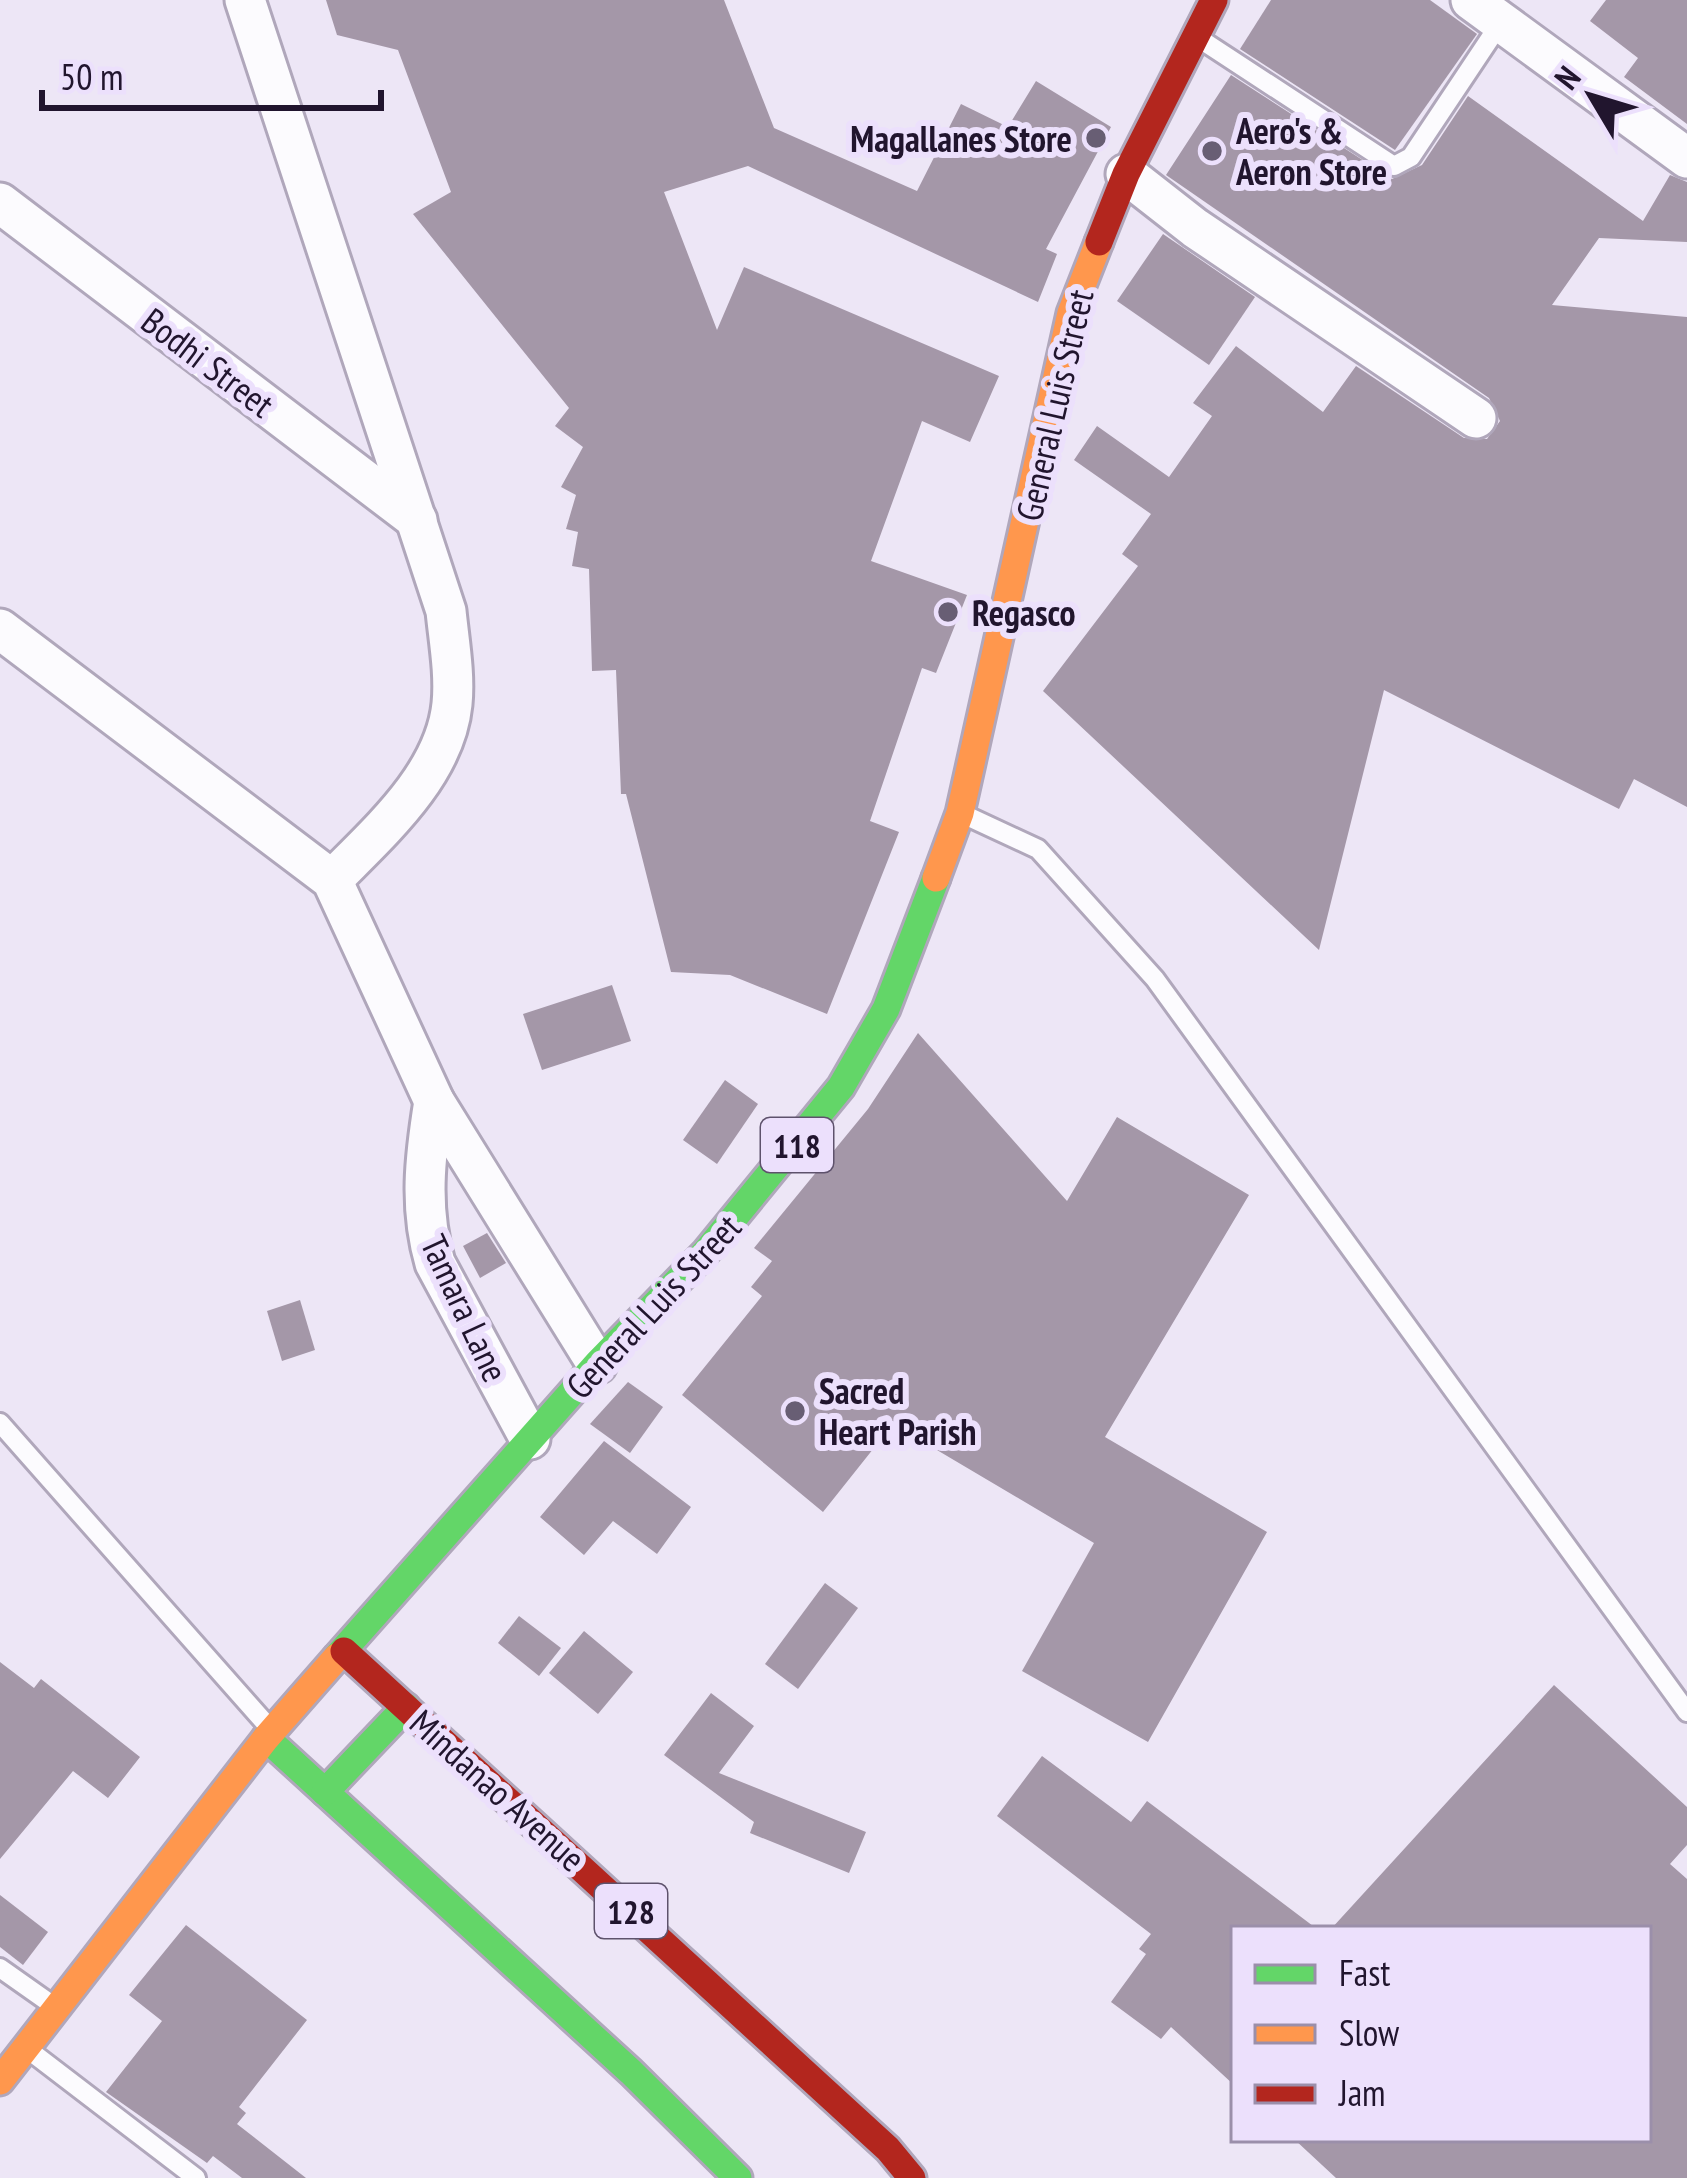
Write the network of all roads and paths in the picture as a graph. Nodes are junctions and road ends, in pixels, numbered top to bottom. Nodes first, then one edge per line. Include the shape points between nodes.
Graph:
1 (245, 0) edge
2 (1214, 0) edge
3 (1486, 11) edge
4 (1194, 36) junction
5 (1687, 158) edge
6 (1126, 174) junction
7 (0, 203) edge
8 (1476, 418) dead end
9 (417, 520) junction
10 (0, 629) edge
11 (960, 813) junction
12 (332, 880) junction
13 (434, 1101) junction
14 (597, 1364) junction
15 (0, 1424) edge
16 (530, 1439) junction
17 (344, 1651) junction
18 (406, 1707) junction
19 (1687, 1712) edge
20 (269, 1734) junction
21 (325, 1792) junction
22 (0, 1968) edge
23 (56, 2006) junction
24 (25, 2048) junction
25 (0, 2081) edge
26 (196, 2178) edge
27 (738, 2178) edge
28 (912, 2178) edge

1 - 9 street
2 - 4 main road, General Luis Street / 118
3 - 4 lane via 1411,157 1394,166
3 - 5 street
4 - 6 main road, General Luis Street / 118
6 - 8 street
6 - 11 main road, General Luis Street / 118 via 1071,313
7 - 9 street, Bodhi Street
9 - 12 street via 446,611 452,707 440,751 410,795
10 - 12 street
11 - 14 main road, General Luis Street / 118 via 886,1009 841,1087 706,1252
11 - 19 lane via 1038,849 1155,979
12 - 13 street, Tamara Lane
13 - 14 street, Tamara Lane
13 - 16 street, Tamara Lane via 422,1210 435,1263
14 - 16 main road, General Luis Street / 118
15 - 20 lane
16 - 17 main road, General Luis Street / 118
17 - 18 main road, Mindanao Avenue / 128
17 - 20 main road, General Luis Street / 118
18 - 21 main road
18 - 28 main road, Mindanao Avenue / 128
20 - 21 main road
20 - 23 main road, General Luis Street / 118
21 - 27 main road
22 - 23 lane
23 - 24 main road, General Luis Street / 118
24 - 25 main road, General Luis Street / 118
24 - 26 lane

